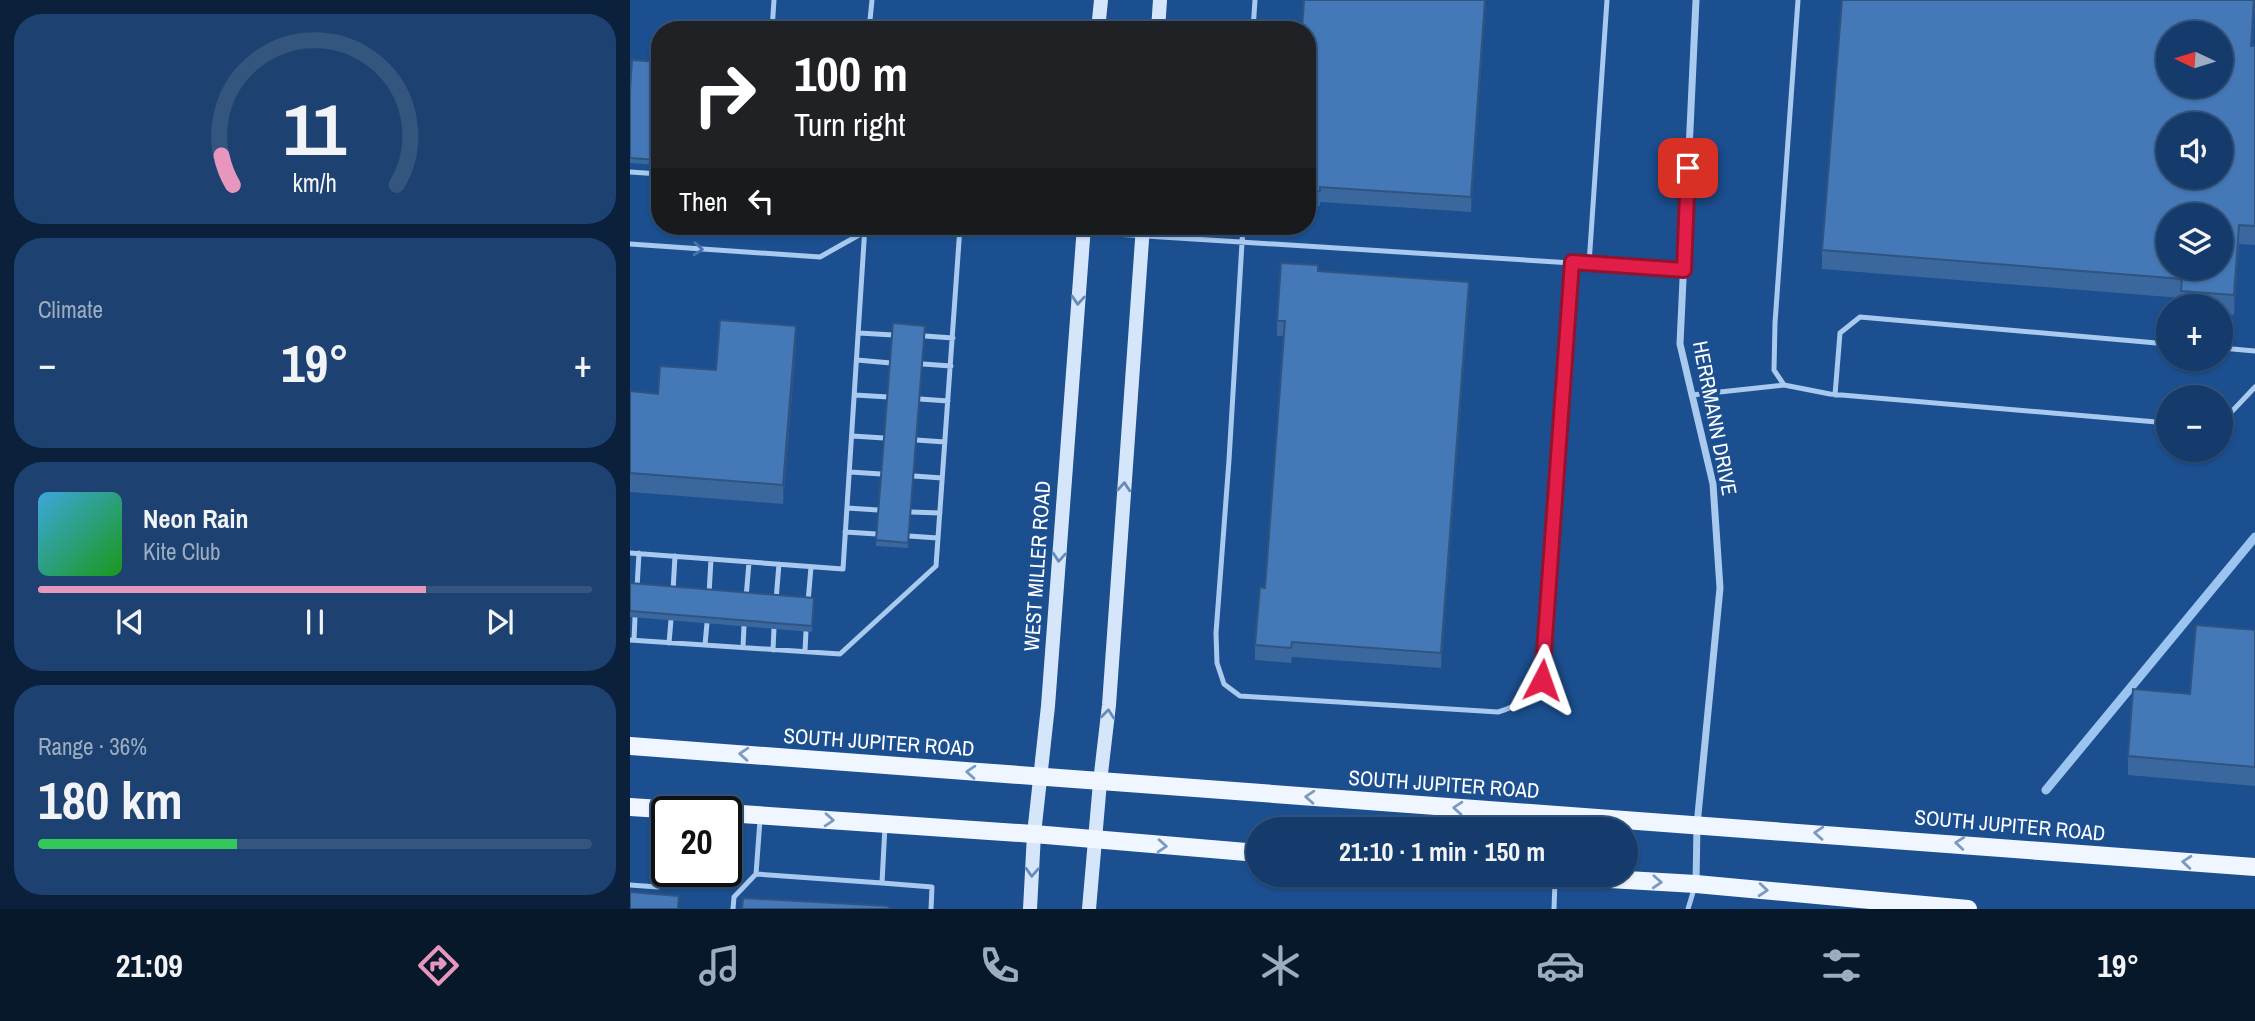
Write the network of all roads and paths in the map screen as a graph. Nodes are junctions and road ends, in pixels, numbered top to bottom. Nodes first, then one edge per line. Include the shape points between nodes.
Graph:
1 (774, 0) edge
2 (872, 0) edge
3 (1101, 0) edge
4 (1160, 0) edge
5 (1255, 0) edge
6 (1606, 0) edge
7 (1696, 0) edge
8 (1798, 0) edge
9 (773, 21) edge
10 (870, 21) edge
11 (1099, 21) edge
12 (1159, 21) edge
13 (1254, 21) edge
14 (630, 172) edge
15 (651, 173) edge
16 (854, 235) edge
17 (865, 235) edge
18 (959, 235) edge
19 (1084, 235) edge
20 (1143, 235) edge
21 (1179, 235) edge
22 (1242, 235) edge
23 (1242, 242) junction
24 (630, 244) edge
25 (1572, 262) junction
26 (1589, 264) junction
27 (1684, 270) junction
28 (859, 333) junction
29 (893, 335) edge
30 (925, 336) edge
31 (953, 338) junction
32 (2156, 343) edge
33 (2233, 349) edge
34 (2255, 351) edge
35 (857, 360) junction
36 (891, 363) edge
37 (923, 365) edge
38 (951, 366) junction
39 (1784, 385) junction
40 (2255, 387) edge
41 (855, 395) junction
42 (1692, 395) junction
43 (1835, 395) junction
44 (888, 397) edge
45 (920, 399) edge
46 (948, 401) junction
47 (2233, 410) edge
48 (2156, 421) edge
49 (852, 436) junction
50 (884, 438) edge
51 (916, 440) edge
52 (945, 442) junction
53 (850, 472) junction
54 (881, 474) edge
55 (914, 476) edge
56 (942, 478) junction
57 (847, 508) junction
58 (878, 510) edge
59 (911, 512) edge
60 (940, 513) junction
61 (845, 532) junction
62 (877, 534) edge
63 (909, 536) edge
64 (938, 538) junction
65 (630, 553) edge
66 (639, 553) junction
67 (675, 556) junction
68 (711, 559) junction
69 (749, 562) junction
70 (779, 564) junction
71 (811, 567) junction
72 (637, 589) edge
73 (673, 591) edge
74 (709, 595) edge
75 (746, 598) edge
76 (776, 600) edge
77 (808, 603) edge
78 (635, 617) edge
79 (671, 620) edge
80 (707, 623) edge
81 (744, 626) edge
82 (774, 628) edge
83 (806, 631) edge
84 (632, 640) edge
85 (669, 643) junction
86 (705, 645) junction
87 (743, 648) junction
88 (773, 650) junction
89 (804, 651) junction
90 (630, 746) edge
91 (1039, 777) junction
92 (1100, 782) junction
93 (630, 807) edge
94 (651, 808) edge
95 (742, 814) edge
96 (761, 816) junction
97 (885, 824) junction
98 (1697, 825) junction
99 (1034, 834) junction
100 (1094, 840) junction
101 (1246, 852) edge
102 (2255, 867) edge
103 (757, 874) junction
104 (1638, 881) edge
105 (882, 883) junction
106 (1696, 884) junction
107 (630, 885) edge
108 (651, 886) edge
109 (1550, 887) edge
110 (733, 909) edge
111 (931, 909) edge
112 (1030, 909) edge
113 (1090, 909) edge
114 (1554, 909) edge
115 (1688, 909) edge
116 (1968, 909) edge

1 - 9 lane
2 - 10 lane
3 - 11 main road
4 - 12 main road
5 - 13 lane
6 - 26 lane
7 - 27 street, HERRMANN DRIVE
8 - 39 lane via 1775,323 1774,370
14 - 15 lane
24 -> 16 lane via 820,257
17 - 28 lane
18 - 31 lane
19 -> 91 main road, WEST MILLER ROAD
92 -> 20 main road
21 - 23 lane
22 - 23 lane
23 - 25 lane
23 - 25 lane via 1217,663 1224,684 1240,696 1275,699 1497,712 1535,692 1542,680
25 - 26 lane
26 - 27 lane
27 - 42 street, HERRMANN DRIVE via 1680,344
28 - 29 lane
28 - 35 lane
30 - 31 lane
31 - 38 lane
32 - 43 lane via 1860,317 1840,333
33 - 34 lane
35 - 36 lane
35 - 41 lane
37 - 38 lane
38 - 46 lane
39 - 42 lane
39 - 43 lane
40 - 47 lane
41 - 44 lane
41 - 49 lane
42 - 98 street, HERRMANN DRIVE via 1713,484 1720,589
43 - 48 lane
45 - 46 lane
46 - 52 lane
49 - 50 lane
49 - 53 lane
51 - 52 lane
52 - 56 lane
53 - 54 lane
53 - 57 lane
55 - 56 lane
56 - 60 lane
57 - 58 lane
57 - 61 lane
59 - 60 lane
60 - 64 lane
61 - 62 lane
61 - 71 lane via 843,569
63 - 64 lane
64 - 89 lane via 936,566 840,654
65 - 66 lane
66 - 67 lane
66 - 72 lane
67 - 68 lane
67 - 73 lane
68 - 69 lane
68 - 74 lane
69 - 70 lane
69 - 75 lane
70 - 71 lane
70 - 76 lane
71 - 77 lane
78 - 84 lane
79 - 85 lane
80 - 86 lane
81 - 87 lane
82 - 88 lane
83 - 89 lane
84 - 85 lane
85 - 86 lane
86 - 87 lane
87 - 88 lane
88 - 89 lane
91 -> 90 main road, SOUTH JUPITER ROAD
91 - 92 main road, SOUTH JUPITER ROAD
91 - 99 main road, WEST MILLER ROAD
98 -> 92 main road, SOUTH JUPITER ROAD
92 - 100 main road
93 - 94 main road
95 - 96 main road
96 -> 97 main road
96 - 103 lane
97 - 99 main road
97 - 105 lane
102 -> 98 main road, SOUTH JUPITER ROAD
98 - 106 street, HERRMANN DRIVE
99 - 100 main road
99 -> 112 main road, WEST MILLER ROAD
100 -> 101 main road
100 - 113 main road
103 - 105 lane
103 - 110 lane via 734,897
104 -> 106 main road
105 - 111 lane via 932,887
106 - 115 lane
106 -> 116 main road
107 - 108 lane
109 - 114 lane

